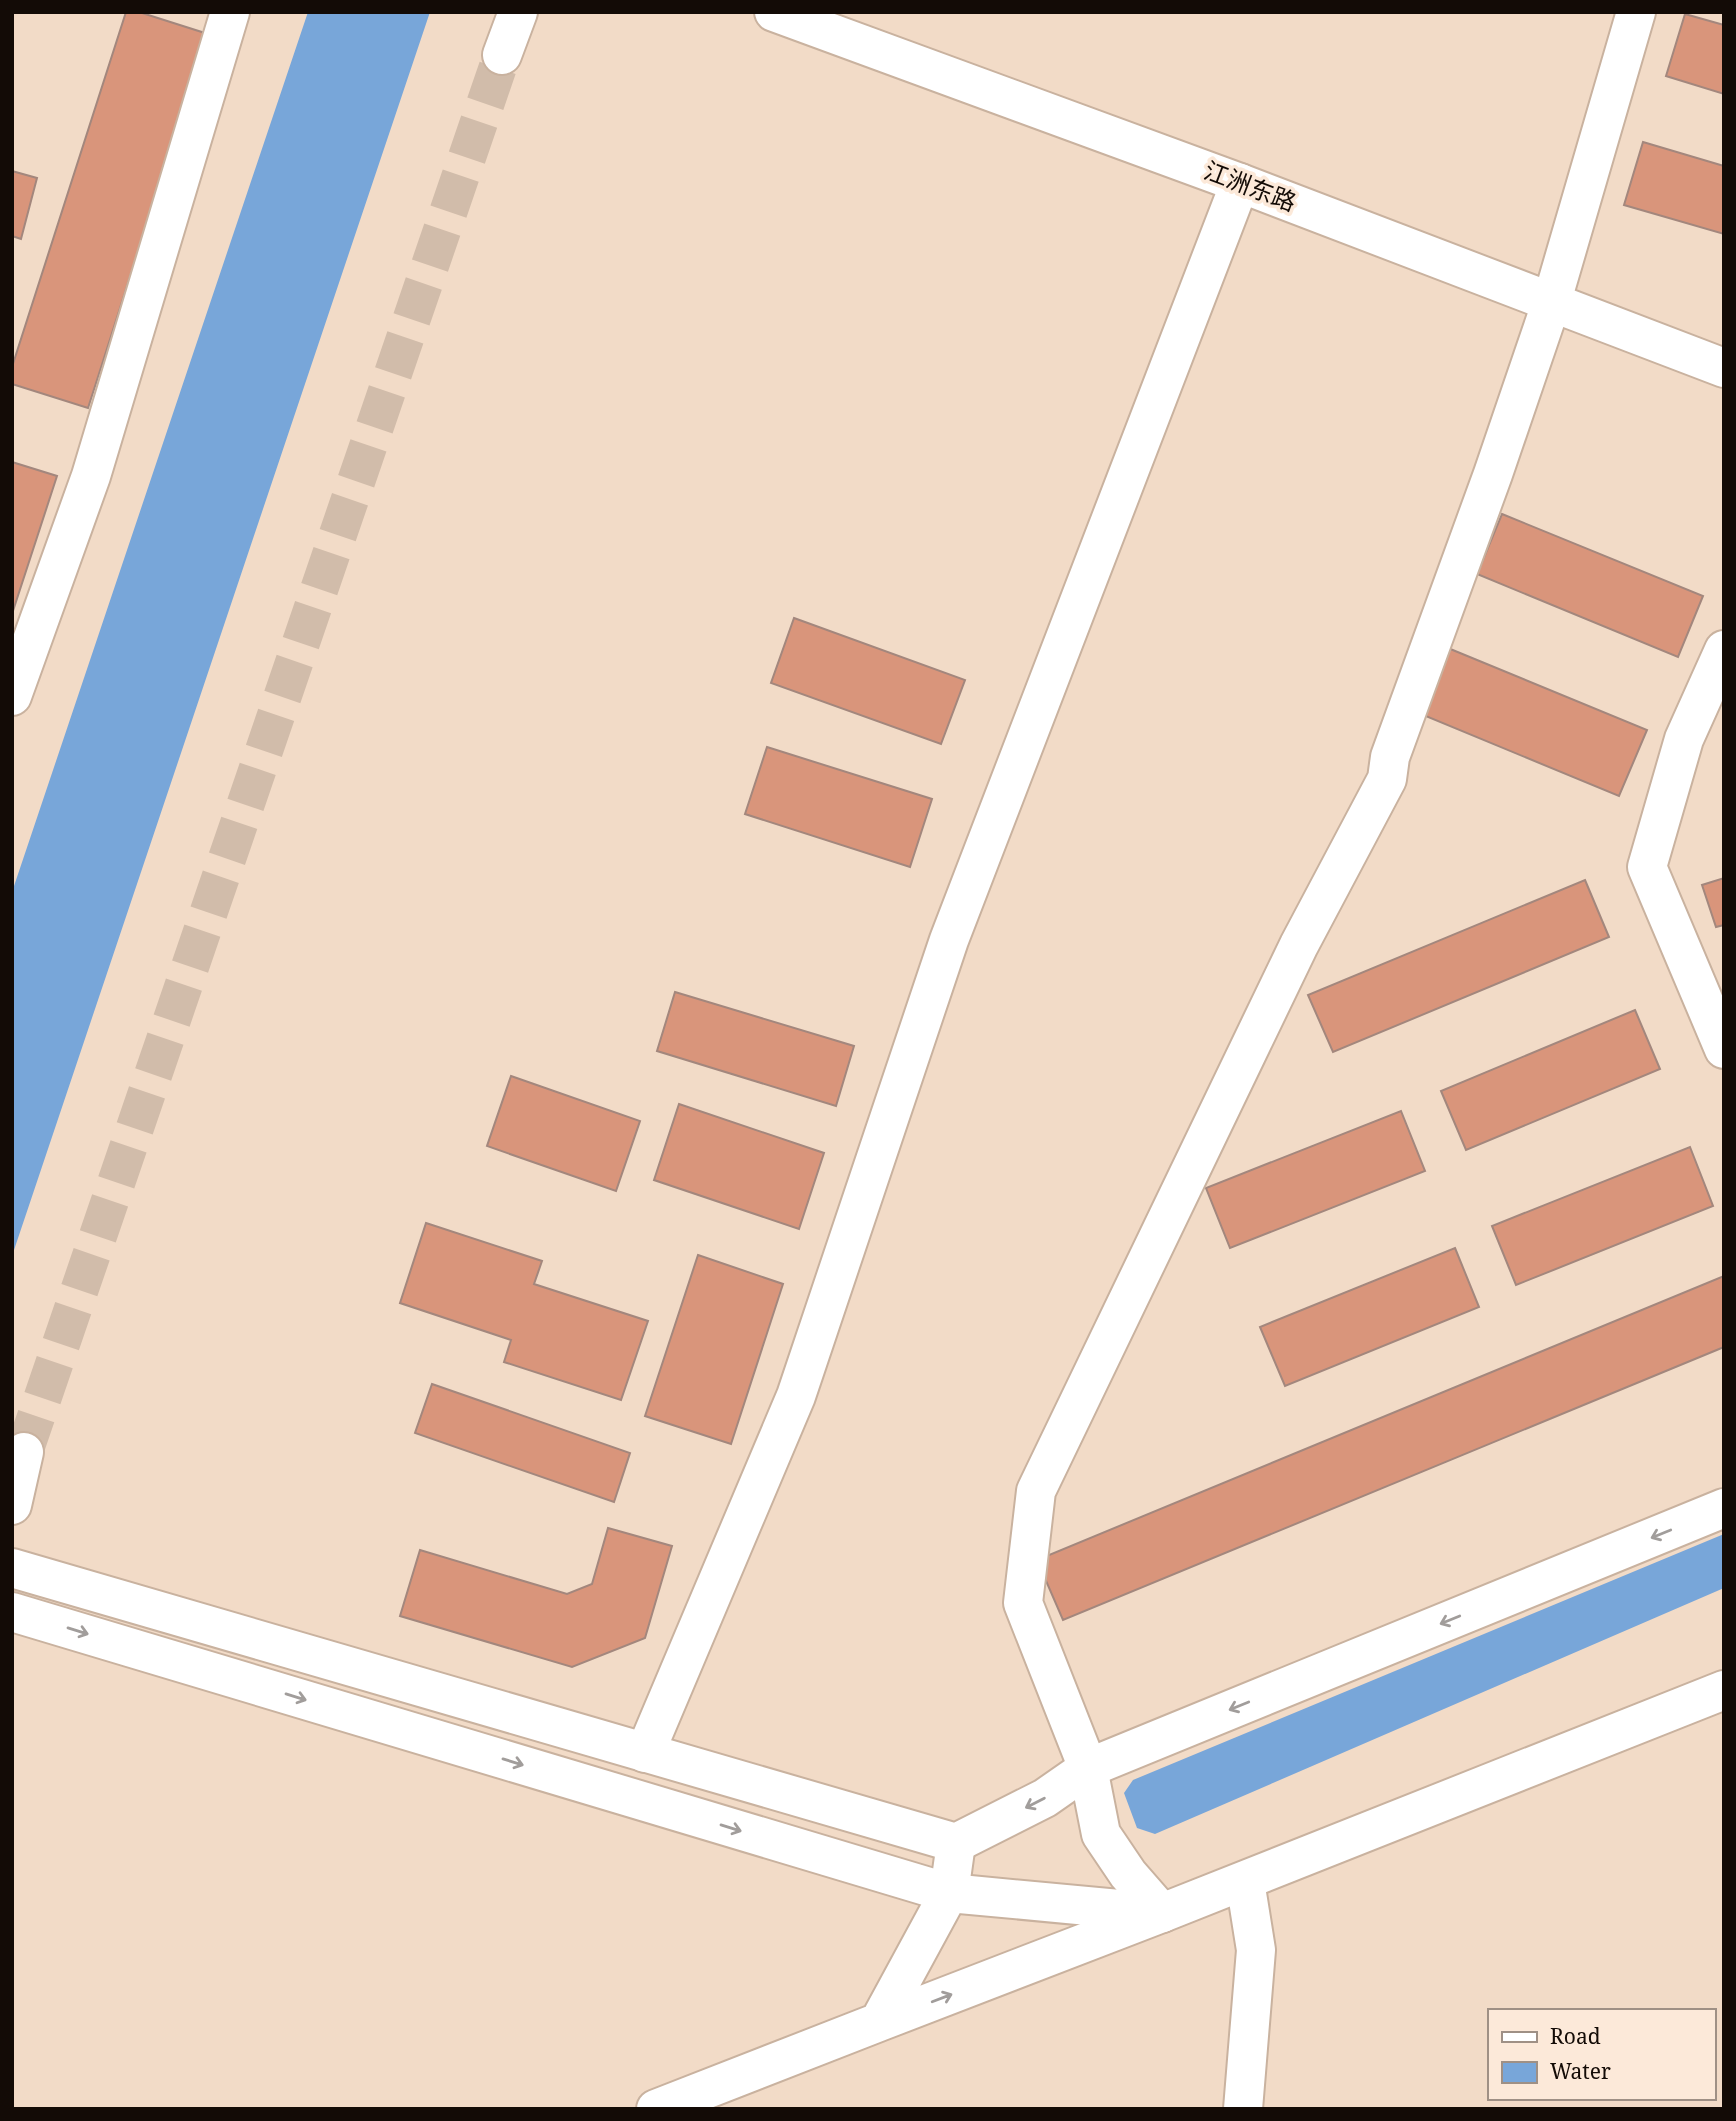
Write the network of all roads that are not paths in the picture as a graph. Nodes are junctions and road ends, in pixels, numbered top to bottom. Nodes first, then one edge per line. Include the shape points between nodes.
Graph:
1 (230, 12) edge
2 (518, 12) edge
3 (774, 12) edge
4 (1636, 12) edge
5 (502, 55) tunnel mouth
6 (1240, 183) junction
7 (1551, 304) junction
8 (1724, 368) edge
9 (1724, 650) edge
10 (12, 696) edge
11 (1724, 1049) edge
12 (24, 1452) tunnel mouth
13 (12, 1505) edge
14 (1724, 1508) edge
15 (12, 1568) edge
16 (12, 1612) edge
17 (1724, 1690) edge
18 (645, 1753) junction
19 (1088, 1768) junction
20 (956, 1843) junction
21 (1245, 1881) junction
22 (949, 1893) junction
23 (1162, 1913) junction
24 (879, 2022) junction
25 (656, 2109) edge
26 (1243, 2109) edge

1 - 10 street via 91,476
2 - 5 street
3 - 6 street, 江洲东路
4 - 7 street
6 - 7 street, 江洲东路
6 - 18 street via 949,940 796,1396
7 - 8 street, 江洲东路
7 - 19 street via 1390,757 1387,779 1299,945 1036,1491 1023,1603
9 - 11 street via 1684,739 1647,867
12 - 13 street
14 -> 19 street
15 - 18 street
16 -> 22 street
17 - 21 street
18 - 20 street
19 -> 20 street via 1045,1798
19 - 23 street via 1101,1833
20 - 22 street
21 - 23 street
21 - 26 street via 1256,1950
22 - 23 street
22 - 24 street
24 -> 23 street
24 - 25 street

